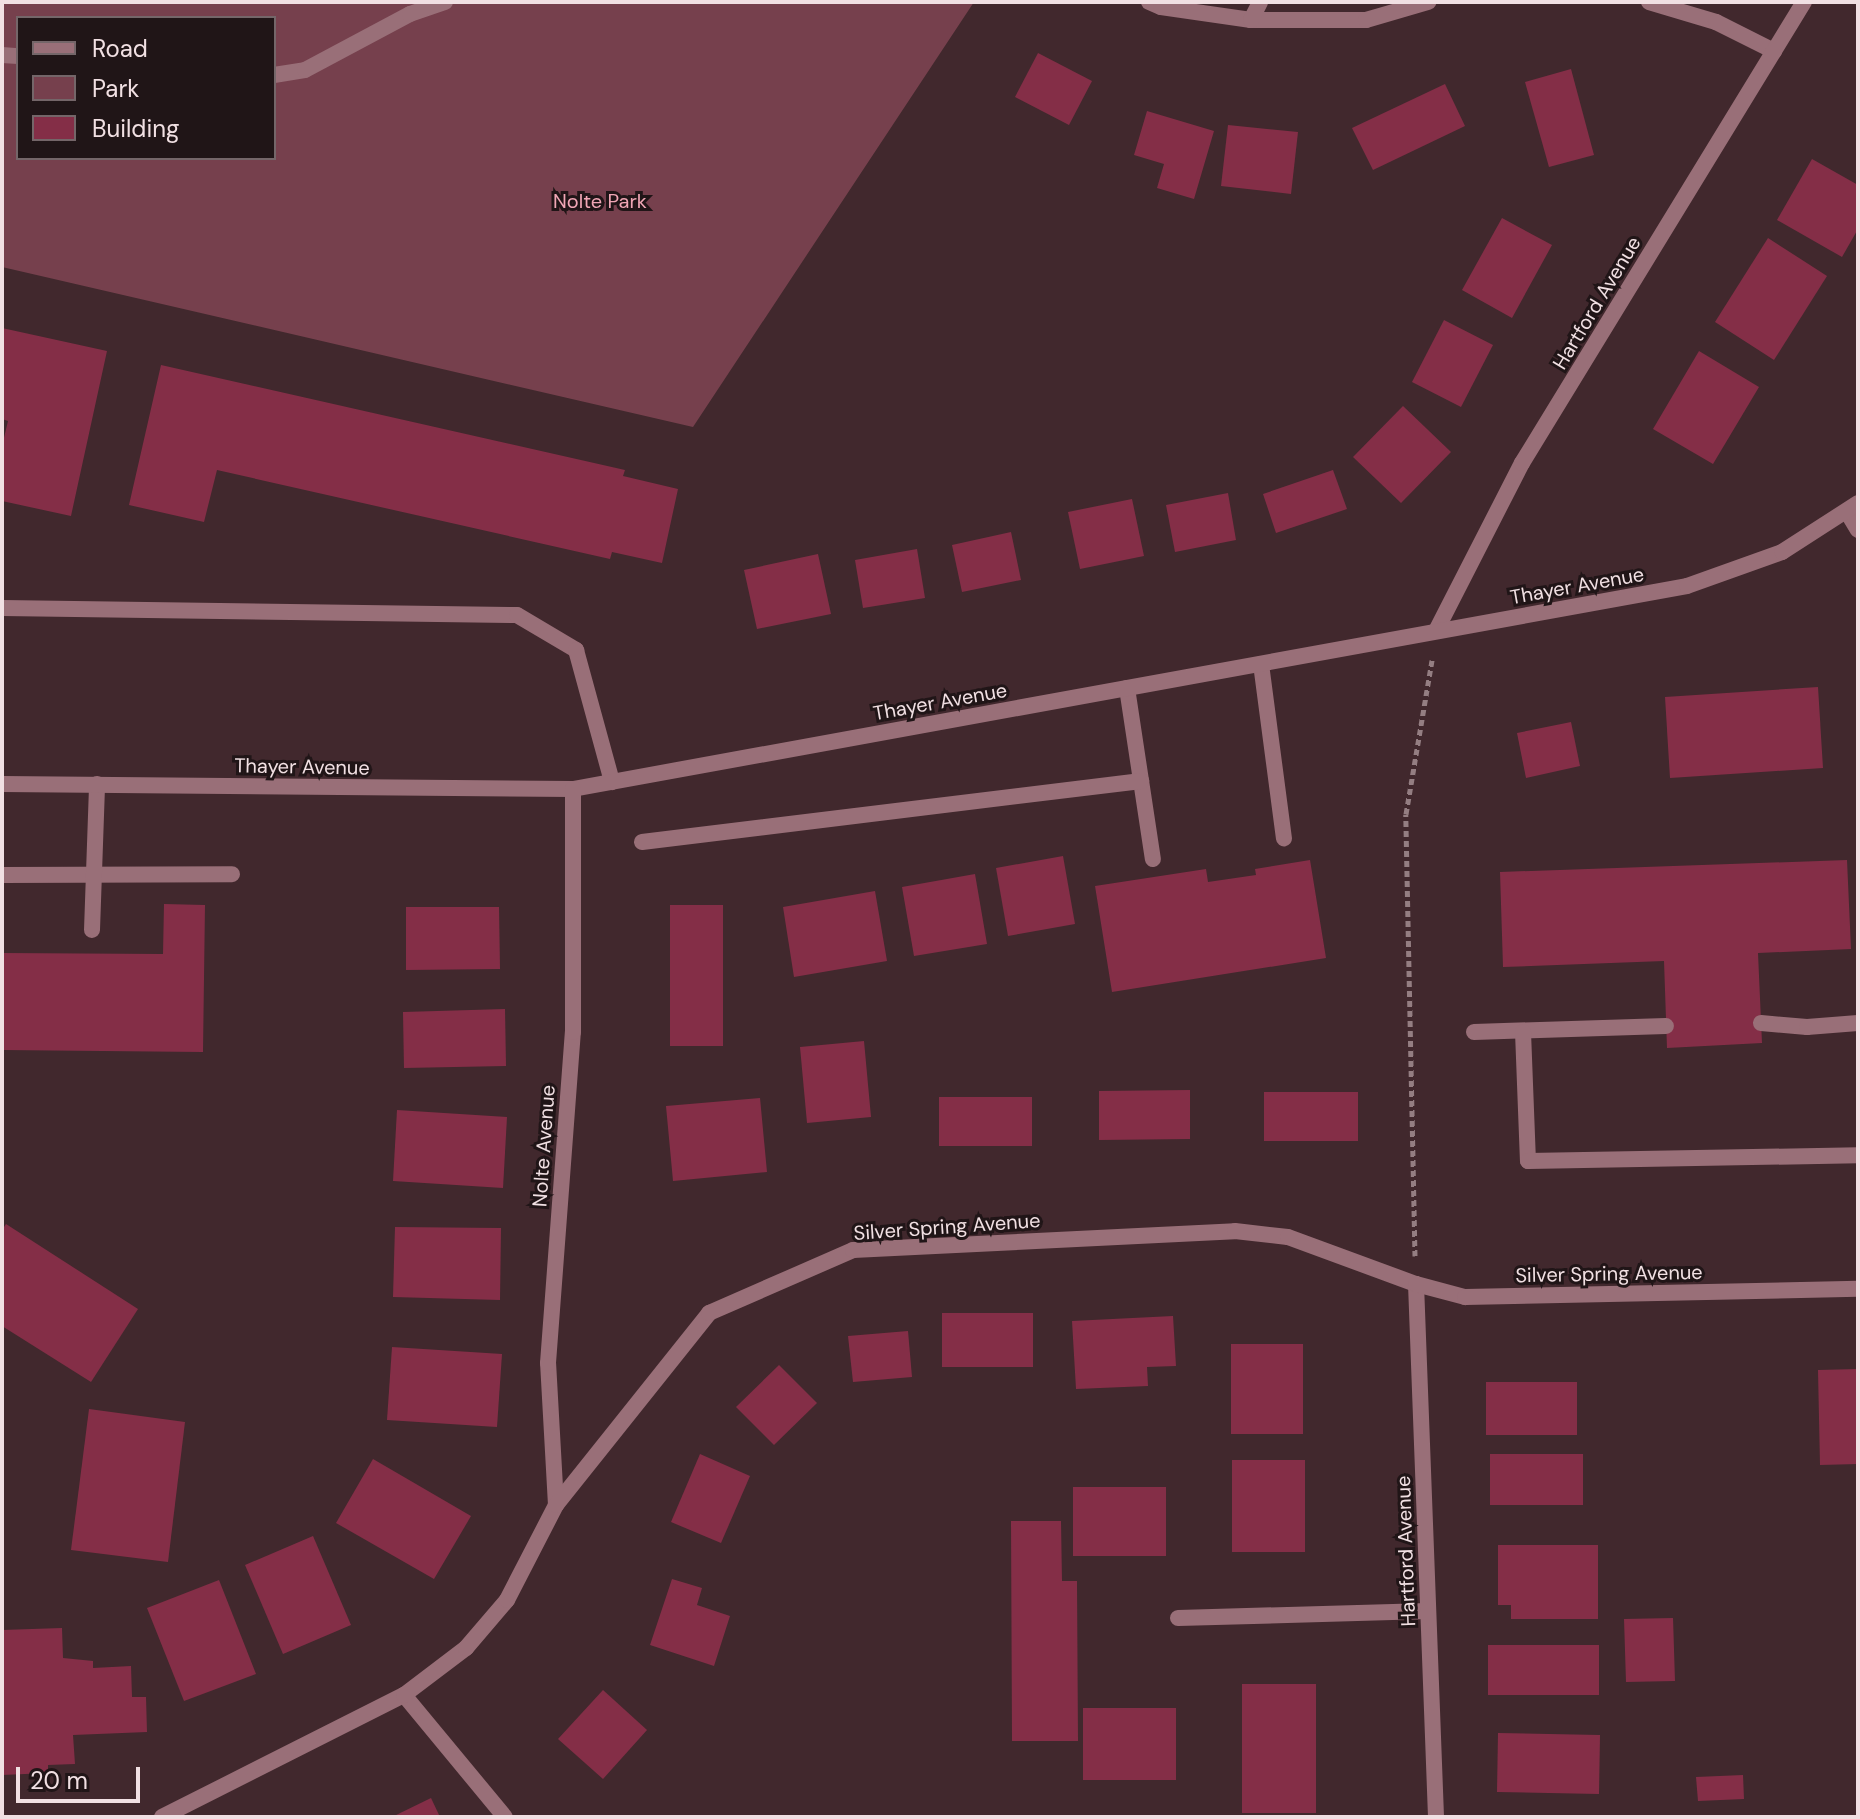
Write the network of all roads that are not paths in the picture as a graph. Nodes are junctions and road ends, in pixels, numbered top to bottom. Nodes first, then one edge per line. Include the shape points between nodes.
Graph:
1 (445, 2) edge
2 (1149, 2) edge
3 (1260, 2) edge
4 (1428, 2) edge
5 (1649, 2) edge
6 (1804, 2) edge
7 (1251, 20) junction
8 (1774, 51) junction
9 (276, 75) edge
10 (1853, 508) edge
11 (1858, 530) edge
12 (2, 597) edge
13 (10, 608) edge
14 (1436, 631) junction
15 (1261, 664) junction
16 (1127, 688) junction
17 (1141, 781) junction
18 (612, 782) junction
19 (2, 784) edge
20 (97, 784) junction
21 (573, 789) junction
22 (1284, 838) dead end
23 (642, 842) dead end
24 (1153, 859) dead end
25 (94, 874) junction
26 (232, 874) dead end
27 (2, 875) edge
28 (92, 930) dead end
29 (1761, 1023) dead end
30 (1858, 1023) edge
31 (1666, 1026) dead end
32 (1474, 1032) dead end
33 (1523, 1032) junction
34 (1858, 1155) edge
35 (1416, 1284) junction
36 (1858, 1289) edge
37 (556, 1505) junction
38 (1428, 1611) junction
39 (1178, 1618) dead end
40 (404, 1695) junction
41 (162, 1817) edge
42 (505, 1817) edge
43 (1436, 1817) edge

1 - 9 street via 410,14 305,70
2 - 7 street
3 - 7 street
4 - 7 street via 1366,20
5 - 8 street via 1716,22
6 - 8 street, Hartford Avenue
8 - 14 street, Hartford Avenue via 1522,463
10 - 11 street
10 - 14 street, Thayer Avenue via 1782,552 1687,586
12 - 13 street
13 - 18 street via 517,615 576,650
14 - 15 street, Thayer Avenue
15 - 16 street, Thayer Avenue
15 - 22 street
16 - 17 street
16 - 18 street, Thayer Avenue
17 - 23 street
17 - 24 street
18 - 21 street, Thayer Avenue
19 - 20 street, Thayer Avenue
20 - 21 street, Thayer Avenue
20 - 25 street
21 - 37 street, Nolte Avenue via 573,1032 548,1363
25 - 26 street
25 - 27 street
25 - 28 street
29 - 30 street
31 - 33 street
32 - 33 street
33 - 34 street via 1528,1161
35 - 36 street, Silver Spring Avenue via 1465,1297
35 - 37 street, Silver Spring Avenue via 1288,1237 1235,1231 853,1250 709,1313
35 - 38 street, Hartford Avenue
37 - 40 street, Silver Spring Avenue via 507,1600 466,1648
38 - 39 street
38 - 43 street, Hartford Avenue
40 - 41 street, Silver Spring Avenue
40 - 42 street

